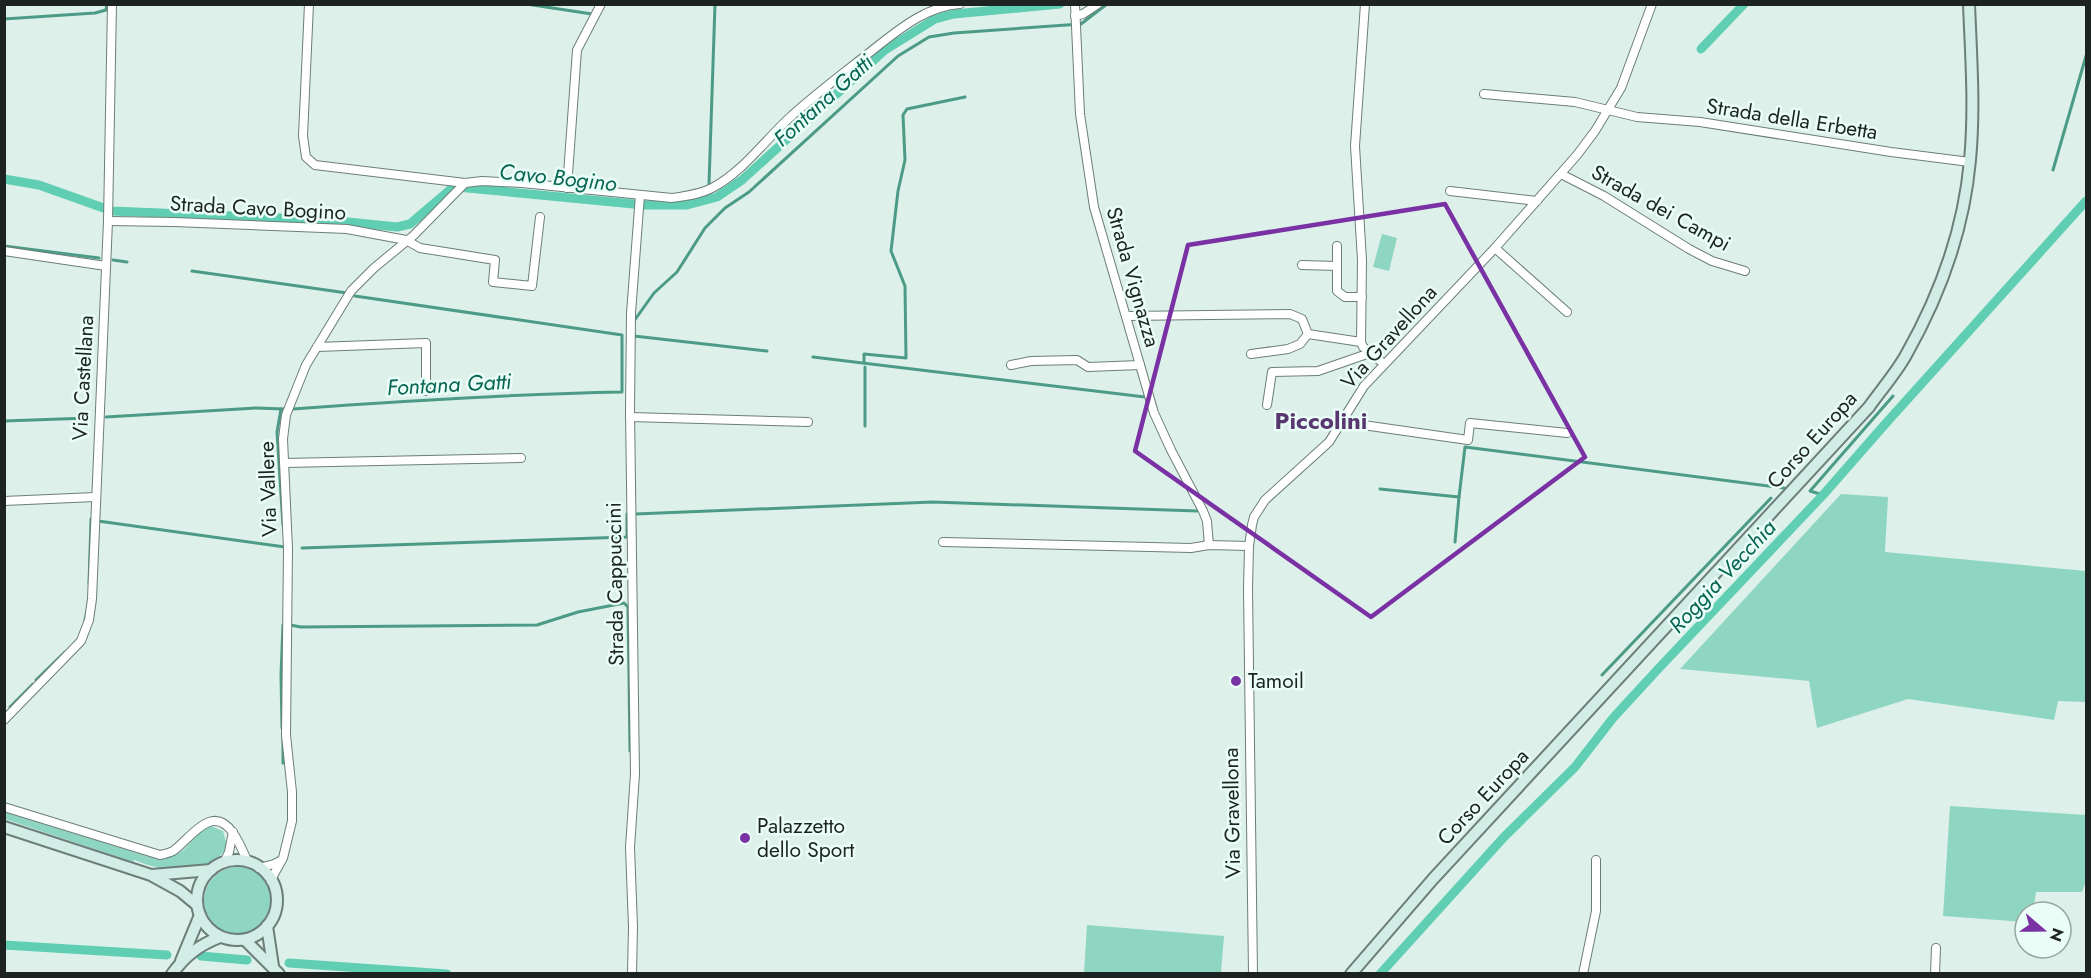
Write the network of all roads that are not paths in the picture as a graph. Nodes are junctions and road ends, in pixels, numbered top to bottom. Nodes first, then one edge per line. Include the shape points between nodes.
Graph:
1 (112, 4) edge
2 (309, 4) edge
3 (601, 4) edge
4 (960, 4) edge
5 (1098, 4) edge
6 (1365, 4) edge
7 (1652, 4) edge
8 (1969, 4) edge
9 (1075, 6) edge
10 (1076, 22) junction
11 (1484, 94) dead end
12 (1610, 109) junction
13 (1970, 162) junction
14 (1561, 174) junction
15 (465, 183) junction
16 (567, 188) junction
17 (1450, 191) dead end
18 (640, 195) junction
19 (1537, 201) junction
20 (540, 217) dead end
21 (108, 219) junction
22 (406, 240) junction
23 (1337, 246) dead end
24 (1495, 248) junction
25 (4, 251) edge
26 (1302, 265) dead end
27 (106, 266) junction
28 (1337, 266) junction
29 (1745, 271) dead end
30 (1362, 297) junction
31 (1567, 312) dead end
32 (1126, 316) junction
33 (1308, 334) junction
34 (1361, 342) junction
35 (317, 347) junction
36 (1370, 353) junction
37 (1251, 354) dead end
38 (1384, 364) junction
39 (1011, 365) dead end
40 (1140, 365) junction
41 (426, 391) dead end
42 (1267, 405) dead end
43 (630, 417) junction
44 (808, 422) dead end
45 (1342, 422) junction
46 (1567, 433) dead end
47 (521, 458) dead end
48 (284, 463) junction
49 (95, 497) junction
50 (4, 501) edge
51 (943, 542) dead end
52 (1209, 545) junction
53 (1249, 546) junction
54 (4, 720) edge
55 (4, 807) edge
56 (4, 827) edge
57 (233, 832) junction
58 (283, 858) junction
59 (1596, 860) dead end
60 (248, 862) junction
61 (224, 863) junction
62 (259, 868) junction
63 (211, 870) junction
64 (152, 875) junction
65 (272, 881) junction
66 (198, 910) junction
67 (267, 926) junction
68 (220, 937) junction
69 (245, 940) junction
70 (1936, 948) dead end
71 (181, 961) junction
72 (276, 970) edge
73 (172, 974) edge
74 (632, 974) edge
75 (1253, 974) edge
76 (1352, 974) edge
77 (1583, 974) edge
78 (1935, 974) edge

1 - 21 street, Via Castellana
2 - 15 street via 303,136 309,162
3 - 16 street via 577,50
4 - 18 street via 946,5 918,17 894,33 836,77 713,188 672,198
5 - 10 street
6 - 30 street via 1355,146
7 - 12 street, Via Gravellona
8 - 13 main road, Corso Europa via 1973,109
9 - 10 street, Strada Vignazza
10 - 32 street, Strada Vignazza via 1080,114 1094,207
11 - 12 street, Strada della Erbetta
12 - 13 street, Strada della Erbetta via 1637,117 1700,122
12 - 14 street, Via Gravellona
13 - 76 main road, Corso Europa via 1949,261 1931,307 1905,357 1869,407 1433,879
14 - 19 street, Via Gravellona
14 - 29 street, Strada dei Campi via 1696,253
15 - 16 street
15 - 22 street, Via Vallere
16 - 18 street
17 - 19 street
18 - 43 street, Strada Cappuccini via 631,313
19 - 24 street, Via Gravellona
20 - 22 street, Strada Cavo Bogino via 532,286 493,282 495,260 420,248
21 - 22 street, Strada Cavo Bogino via 347,229
21 - 27 street, Via Castellana
22 - 35 street, Via Vallere via 351,291
23 - 28 street
24 - 31 street
24 - 38 street, Via Gravellona
25 - 27 street
26 - 28 street
27 - 49 street, Via Castellana
28 - 30 street via 1337,291 1345,297
30 - 34 street
32 - 33 street via 1290,314 1302,319
32 - 40 street, Strada Vignazza
33 - 34 street
33 - 37 street via 1300,344 1288,349
34 - 36 street
35 - 41 street via 426,343
35 - 48 street, Via Vallere via 286,416
36 - 38 street
36 - 42 street via 1318,372 1272,372
38 - 45 street, Via Gravellona via 1364,386
39 - 40 street via 1031,360 1077,360 1088,367
40 - 52 street, Strada Vignazza via 1154,412 1203,511
43 - 44 street
43 - 74 street, Strada Cappuccini via 635,774 630,847
45 - 46 street via 1467,440 1470,423
45 - 53 street, Via Gravellona via 1329,442 1265,500 1254,517
47 - 48 street
48 - 58 street, Via Vallere via 288,549 286,735 292,821
49 - 50 street
49 - 54 street, Via Castellana via 92,599 81,641
51 - 52 street via 1191,548
52 - 53 street
53 - 75 street, Via Gravellona
55 - 57 street via 160,855 170,853 199,826 211,821 220,822
56 - 64 main road
57 - 60 street
57 - 61 street
58 - 62 street
58 - 65 street, Via Vallere
59 - 77 street via 1596,910
60 - 61 main road
60 - 62 main road
61 - 63 main road
62 - 65 main road
63 - 64 main road
63 - 66 main road via 200,886
64 - 66 main road via 180,891
65 - 67 main road via 276,904
66 - 68 main road via 208,928
66 - 71 main road
67 - 69 main road
67 - 72 main road
68 - 69 main road
68 - 71 main road via 203,943
69 - 72 main road
70 - 78 street
71 - 73 main road

